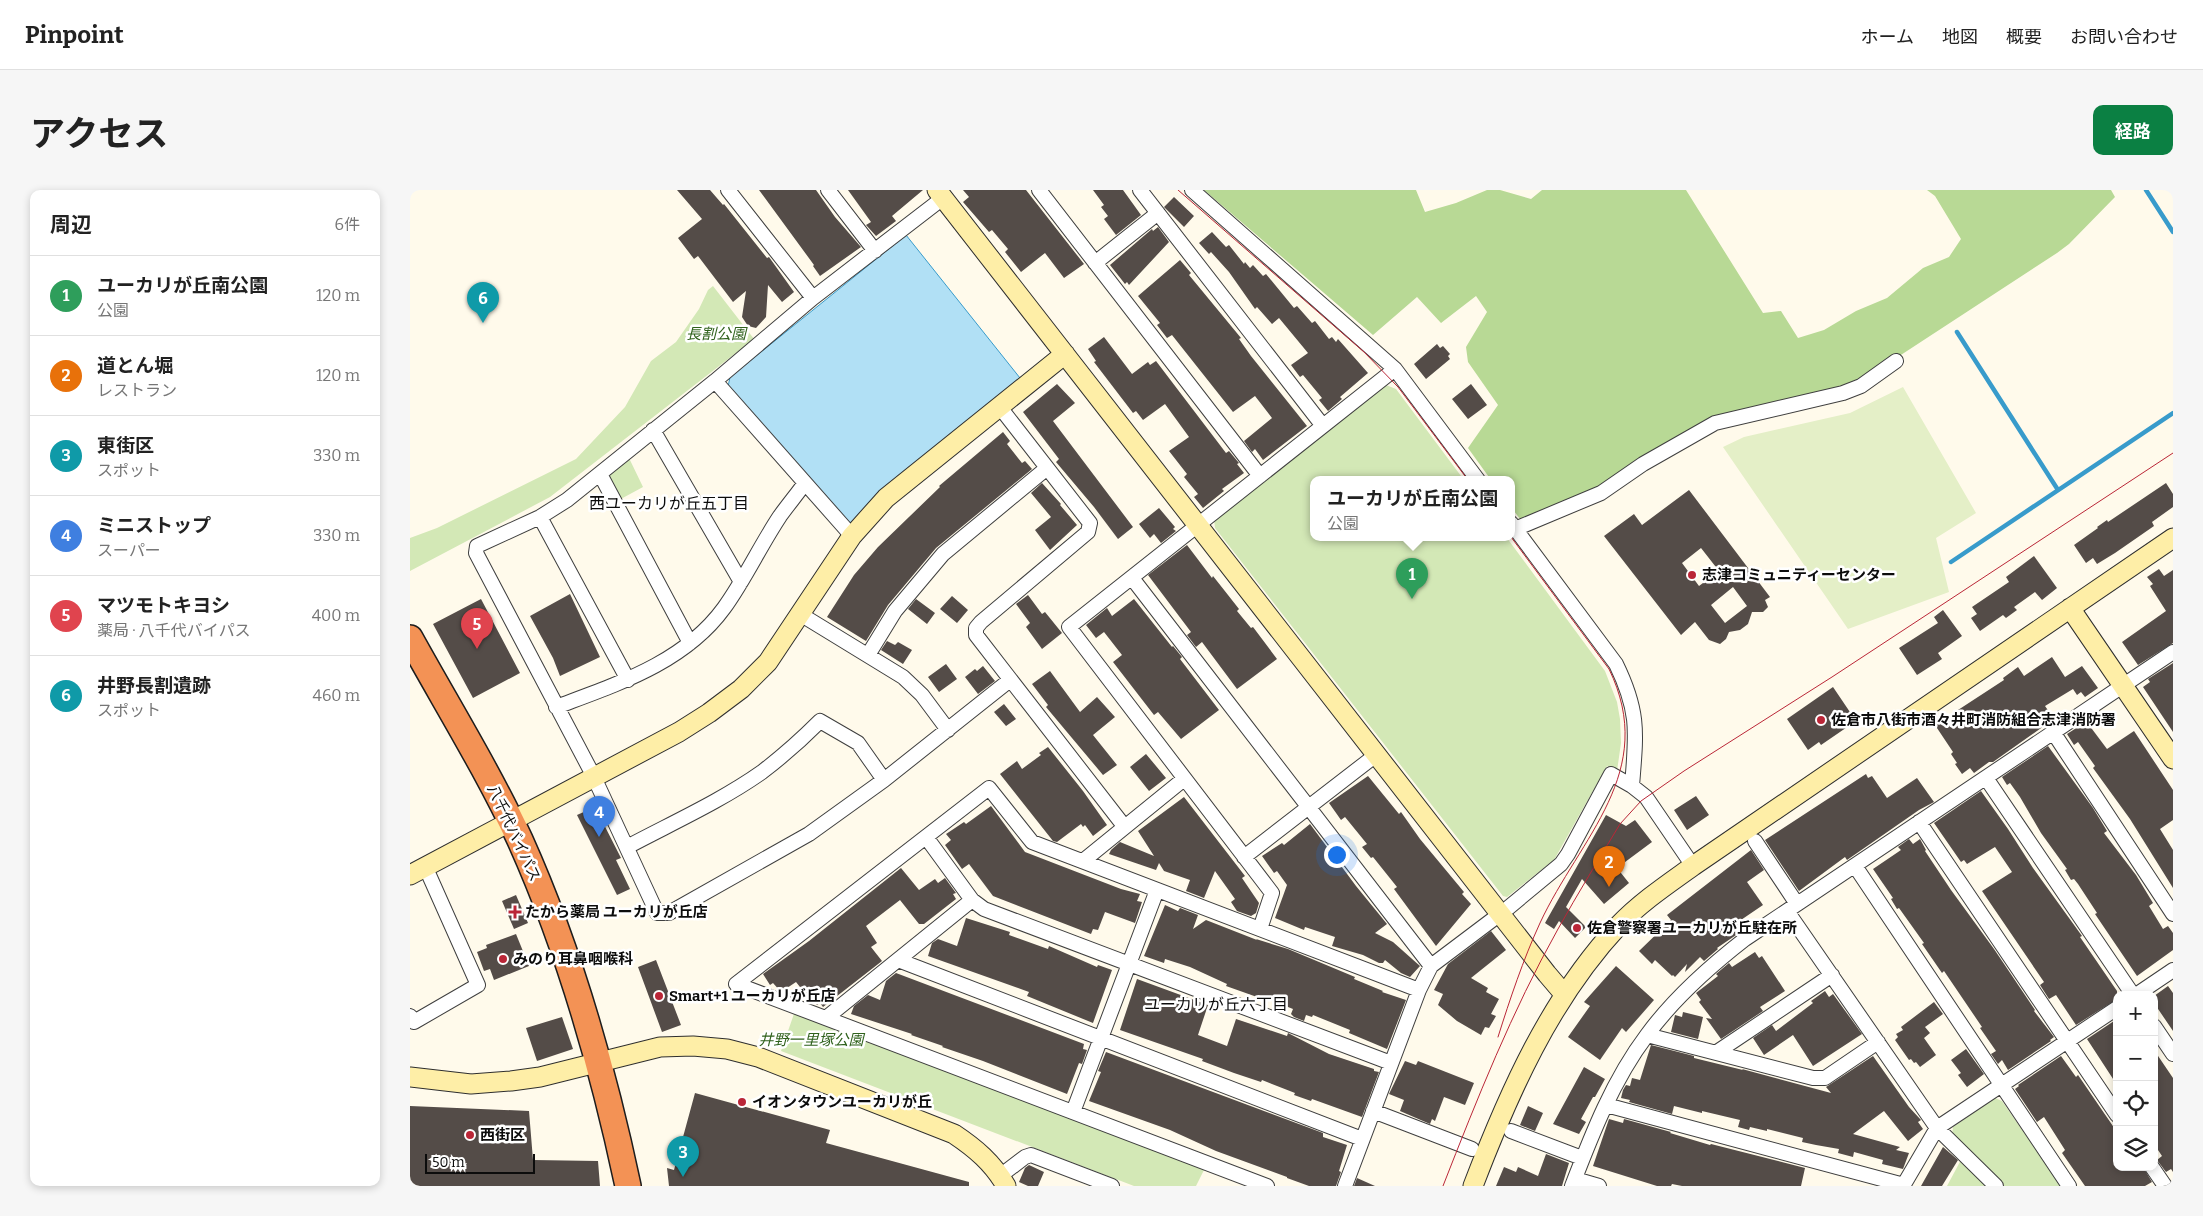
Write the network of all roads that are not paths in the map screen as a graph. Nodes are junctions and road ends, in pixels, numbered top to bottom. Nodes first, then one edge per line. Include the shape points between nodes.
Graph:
1 (728, 190) edge
2 (828, 190) edge
3 (1039, 190) edge
4 (1140, 190) edge
5 (1192, 190) edge
6 (940, 194) edge
7 (1158, 213) junction
8 (875, 250) junction
9 (1095, 263) junction
10 (813, 298) junction
11 (1065, 354) junction
12 (1896, 361) dead end
13 (1395, 369) junction
14 (715, 381) junction
15 (999, 406) junction
16 (1323, 426) junction
17 (653, 430) junction
18 (1047, 468) junction
19 (600, 474) junction
20 (1260, 476) junction
21 (1475, 476) edge
22 (805, 483) junction
23 (540, 517) junction
24 (1515, 525) edge
25 (1197, 526) junction
26 (1515, 529) edge
27 (852, 536) junction
28 (2173, 538) edge
29 (1132, 578) junction
30 (741, 582) junction
31 (2070, 608) junction
32 (800, 614) junction
33 (410, 638) edge
34 (690, 643) junction
35 (2173, 652) edge
36 (868, 656) junction
37 (628, 680) junction
38 (1010, 680) junction
39 (2123, 685) junction
40 (556, 707) junction
41 (948, 730) junction
42 (2053, 732) junction
43 (1376, 755) junction
44 (2173, 759) edge
45 (593, 776) junction
46 (1184, 778) junction
47 (1986, 778) junction
48 (884, 780) junction
49 (1632, 786) junction
50 (1309, 807) junction
51 (510, 822) junction
52 (1919, 822) junction
53 (1124, 826) junction
54 (926, 837) junction
55 (1755, 841) dead end
56 (627, 847) junction
57 (1244, 857) junction
58 (1083, 861) junction
59 (1693, 866) junction
60 (1855, 866) junction
61 (418, 870) edge
62 (1157, 890) junction
63 (972, 900) junction
64 (1792, 908) junction
65 (1499, 914) junction
66 (2173, 914) edge
67 (1260, 929) junction
68 (898, 960) junction
69 (1129, 964) junction
70 (1432, 966) junction
71 (2173, 970) edge
72 (1832, 975) junction
73 (1419, 990) junction
74 (2132, 991) edge
75 (2141, 991) edge
76 (1564, 994) junction
77 (2113, 1011) edge
78 (410, 1016) edge
79 (826, 1018) junction
80 (2158, 1032) edge
81 (1647, 1035) junction
82 (1101, 1038) junction
83 (2067, 1041) junction
84 (1878, 1042) junction
85 (1717, 1052) junction
86 (2173, 1054) edge
87 (600, 1061) junction
88 (1391, 1063) junction
89 (410, 1077) edge
90 (2002, 1085) junction
91 (1606, 1105) junction
92 (2113, 1109) edge
93 (1373, 1111) junction
94 (1073, 1112) junction
95 (1937, 1128) junction
96 (1511, 1131) dead end
97 (1362, 1139) junction
98 (1472, 1149) dead end
99 (1582, 1158) junction
100 (2155, 1171) edge
101 (1003, 1181) edge
102 (1573, 1183) edge
103 (1262, 1185) edge
104 (1904, 1185) edge
105 (628, 1186) edge
106 (1112, 1186) edge
107 (1345, 1186) edge
108 (1473, 1186) edge
109 (1599, 1186) edge
110 (1996, 1186) edge
111 (2069, 1186) edge
112 (2165, 1186) edge

1 - 10 street
2 - 8 street
3 - 9 street
4 - 7 street
5 - 13 street
6 - 8 street
6 - 11 street
7 - 9 street
7 - 16 street
8 - 10 street
9 - 20 street
10 - 14 street
11 - 15 street
11 - 25 street
12 - 24 street via 1861,386 1844,393 1715,423 1643,464 1601,493
13 - 16 street
13 - 21 street
14 - 17 street
14 - 22 street
15 - 18 street
15 - 27 street via 886,498
16 - 20 street
17 - 19 street
17 - 30 street
18 - 36 street via 943,554 895,611
18 - 38 street via 1090,523 1088,532 976,628 976,635
19 - 23 street
19 - 34 street
20 - 25 street
22 - 27 street
22 - 30 street via 780,517
23 - 37 street
23 - 40 street via 477,546 476,553
25 - 29 street
25 - 43 street
26 - 49 street via 1616,664 1625,682 1635,717
27 - 32 street
28 - 31 street
29 - 46 street via 1069,626
29 - 50 street
30 - 34 street via 724,609
31 - 39 street
31 - 59 street
32 - 36 street
32 - 45 street via 768,662 741,689 678,732
33 - 51 highway, 八千代バイパス
34 - 37 street
35 - 39 street
36 - 41 street via 903,677 922,695
37 - 40 street
38 - 41 street
38 - 53 street
39 - 42 street
39 - 44 street
40 - 45 street
41 - 48 street
42 - 47 street
42 - 66 street
43 - 50 street
43 - 65 street
45 - 51 street
45 - 56 street
46 - 53 street
46 - 57 street
47 - 52 street
47 - 74 street
48 - 56 street via 858,743 820,721 793,748 732,791
48 - 56 street via 809,834 669,913 656,913 654,910
49 - 59 street via 1646,797
49 - 65 street via 1611,774 1561,864
50 - 57 street
50 - 70 street
51 - 61 street
51 - 87 highway, 八千代バイパス via 549,910
52 - 60 street
52 - 83 street
53 - 58 street
54 - 58 street via 989,788 1032,842
54 - 63 street
54 - 79 street via 736,984
55 - 64 street
57 - 67 street via 1272,892
58 - 62 street
59 - 76 street via 1648,898 1620,924
60 - 64 street
60 - 90 street
61 - 78 street via 478,985 414,1022
62 - 67 street
62 - 69 street
63 - 68 street
63 - 69 street via 984,909
64 - 72 street
64 - 81 street via 1716,962
65 - 70 street
65 - 76 street
67 - 73 street
68 - 79 street
68 - 82 street
69 - 82 street
69 - 88 street
70 - 73 street
71 - 75 street
72 - 84 street
72 - 85 street
73 - 88 street
76 - 108 street via 1535,1043
77 - 83 street
79 - 94 street
80 - 86 street
81 - 85 street
81 - 91 street
82 - 94 street
82 - 97 street
83 - 90 street
83 - 92 street
84 - 85 street via 1825,1078 1813,1078
84 - 95 street
87 - 89 street via 540,1077 471,1084
87 - 101 street via 660,1047 693,1046 727,1049 758,1057 954,1134 974,1148
87 - 105 highway, 八千代バイパス
88 - 93 street
90 - 95 street
90 - 111 street
91 - 99 street
91 - 104 street
93 - 97 street
93 - 98 street
94 - 103 street
95 - 104 street
95 - 110 street
96 - 99 street
97 - 107 street
99 - 102 street
100 - 112 street
101 - 106 street via 1025,1157 1031,1155
102 - 109 street

